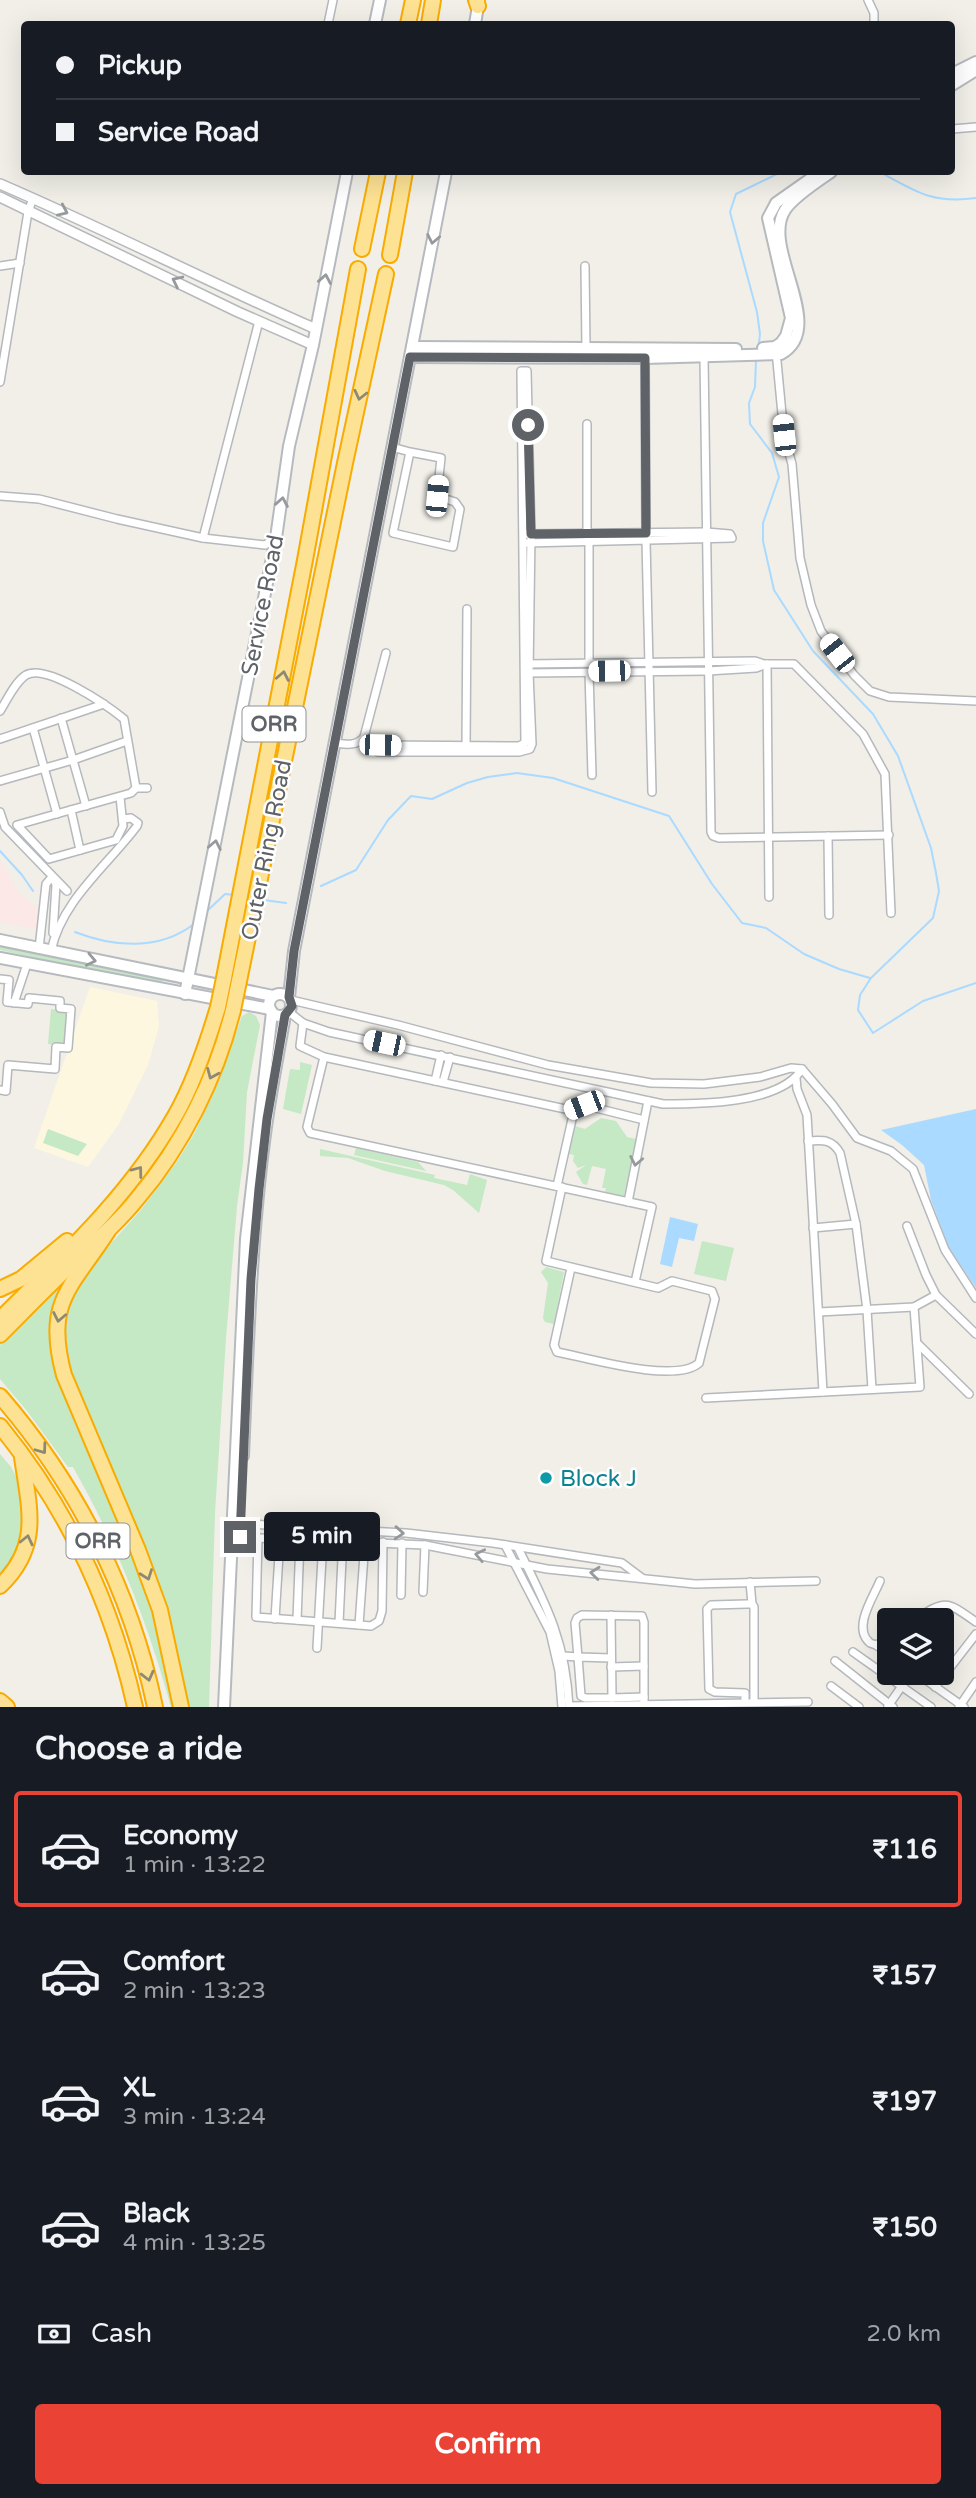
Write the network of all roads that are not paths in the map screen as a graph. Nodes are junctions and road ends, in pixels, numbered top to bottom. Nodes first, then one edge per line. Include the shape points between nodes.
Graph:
1 (333, 0) edge
2 (380, 0) edge
3 (413, 0) edge
4 (433, 0) edge
5 (870, 0) edge
6 (478, 2) edge
7 (329, 21) edge
8 (376, 21) edge
9 (409, 21) edge
10 (430, 21) edge
11 (475, 21) edge
12 (876, 21) edge
13 (976, 62) edge
14 (976, 70) edge
15 (955, 72) edge
16 (955, 83) edge
17 (976, 127) edge
18 (955, 129) edge
19 (346, 175) edge
20 (377, 175) edge
21 (404, 175) edge
22 (445, 175) edge
23 (816, 175) edge
24 (827, 175) edge
25 (0, 184) edge
26 (0, 197) edge
27 (33, 198) junction
28 (28, 212) junction
29 (140, 248) junction
30 (362, 250) dead end
31 (390, 255) dead end
32 (134, 262) junction
33 (20, 263) junction
34 (0, 266) edge
35 (585, 266) dead end
36 (358, 269) dead end
37 (386, 274) dead end
38 (223, 288) junction
39 (216, 301) junction
40 (259, 321) junction
41 (316, 329) junction
42 (3, 343) edge
43 (313, 345) junction
44 (586, 348) junction
45 (776, 351) junction
46 (411, 352) junction
47 (758, 352) junction
48 (645, 358) junction
49 (704, 358) junction
50 (0, 382) edge
51 (587, 424) dead end
52 (392, 447) junction
53 (410, 452) junction
54 (0, 496) edge
55 (706, 536) junction
56 (203, 537) junction
57 (646, 537) junction
58 (276, 538) junction
59 (588, 538) junction
60 (527, 539) junction
61 (467, 609) dead end
62 (386, 653) dead end
63 (527, 664) junction
64 (766, 664) junction
65 (648, 667) junction
66 (708, 667) junction
67 (589, 668) junction
68 (527, 673) junction
69 (976, 701) edge
70 (104, 704) junction
71 (0, 711) edge
72 (61, 718) junction
73 (33, 728) junction
74 (0, 739) edge
75 (127, 741) junction
76 (334, 743) junction
77 (466, 750) junction
78 (74, 760) junction
79 (45, 768) junction
80 (592, 775) dead end
81 (0, 781) edge
82 (136, 788) junction
83 (147, 788) dead end
84 (652, 792) dead end
85 (120, 797) junction
86 (86, 806) junction
87 (71, 810) junction
88 (0, 812) edge
89 (57, 814) junction
90 (123, 819) junction
91 (17, 825) junction
92 (5, 827) junction
93 (889, 835) junction
94 (767, 836) junction
95 (828, 836) junction
96 (80, 850) junction
97 (52, 877) junction
98 (46, 889) junction
99 (56, 890) junction
100 (67, 891) dead end
101 (769, 897) dead end
102 (891, 914) dead end
103 (830, 915) dead end
104 (0, 940) edge
105 (46, 950) junction
106 (0, 958) edge
107 (27, 964) junction
108 (0, 979) edge
109 (188, 979) junction
110 (185, 994) junction
111 (273, 996) junction
112 (14, 1003) junction
113 (288, 1006) junction
114 (271, 1011) junction
115 (303, 1023) junction
116 (445, 1056) junction
117 (324, 1057) junction
118 (802, 1069) junction
119 (796, 1078) junction
120 (439, 1082) junction
121 (587, 1087) junction
122 (0, 1090) edge
123 (648, 1101) junction
124 (584, 1105) junction
125 (570, 1110) junction
126 (644, 1121) junction
127 (808, 1141) junction
128 (559, 1187) junction
129 (628, 1202) junction
130 (94, 1223) junction
131 (856, 1224) junction
132 (906, 1226) dead end
133 (813, 1227) junction
134 (108, 1231) junction
135 (571, 1268) junction
136 (635, 1282) junction
137 (0, 1289) edge
138 (936, 1295) junction
139 (976, 1298) edge
140 (914, 1307) junction
141 (867, 1310) junction
142 (819, 1312) junction
143 (0, 1318) edge
144 (976, 1334) edge
145 (0, 1335) edge
146 (917, 1342) junction
147 (872, 1389) junction
148 (823, 1392) junction
149 (969, 1394) dead end
150 (0, 1396) edge
151 (706, 1398) dead end
152 (0, 1426) edge
153 (22, 1453) junction
154 (237, 1522) junction
155 (344, 1530) junction
156 (237, 1537) junction
157 (258, 1538) junction
158 (280, 1539) junction
159 (300, 1540) junction
160 (323, 1540) junction
161 (343, 1540) junction
162 (365, 1541) junction
163 (383, 1542) junction
164 (402, 1543) junction
165 (425, 1545) junction
166 (505, 1545) junction
167 (518, 1548) junction
168 (513, 1562) junction
169 (526, 1564) junction
170 (643, 1578) junction
171 (816, 1581) dead end
172 (880, 1581) dead end
173 (750, 1582) junction
174 (0, 1586) edge
175 (423, 1592) dead end
176 (401, 1595) dead end
177 (752, 1604) junction
178 (938, 1608) edge
179 (611, 1615) junction
180 (275, 1619) junction
181 (297, 1620) junction
182 (319, 1622) junction
183 (976, 1622) edge
184 (231, 1623) junction
185 (340, 1623) junction
186 (359, 1625) junction
187 (976, 1633) edge
188 (876, 1645) edge
189 (317, 1648) dead end
190 (853, 1652) dead end
191 (564, 1656) junction
192 (578, 1657) junction
193 (611, 1658) junction
194 (835, 1661) dead end
195 (644, 1666) junction
196 (611, 1667) junction
197 (976, 1682) edge
198 (932, 1685) edge
199 (831, 1686) dead end
200 (902, 1686) junction
201 (935, 1687) junction
202 (749, 1693) junction
203 (612, 1698) junction
204 (0, 1700) edge
205 (644, 1701) junction
206 (745, 1702) junction
207 (754, 1702) junction
208 (808, 1702) dead end
209 (684, 1705) edge
210 (890, 1706) edge
211 (961, 1706) edge
212 (8, 1707) edge
213 (135, 1707) edge
214 (155, 1707) edge
215 (181, 1707) edge
216 (224, 1707) edge
217 (231, 1707) edge
218 (562, 1707) edge
219 (569, 1707) edge
220 (859, 1707) edge
221 (931, 1707) edge

1 - 7 street
2 - 8 main road
3 - 9 highway
4 - 10 highway
5 - 12 street via 878,11
6 - 11 main road
13 - 15 main road
14 - 16 main road
17 - 18 street
41 -> 19 main road, Service Road
20 - 30 highway
21 - 31 highway
22 -> 46 main road
23 - 45 main road via 776,203 768,218 791,318
24 - 45 main road via 787,206 780,221 799,325 790,347
25 - 27 street
26 - 28 street
27 - 28 street
27 -> 29 street
28 - 32 street
28 - 33 street
29 - 32 street
29 - 38 street
39 -> 32 street
33 - 34 street
33 - 42 street
35 - 44 street
130 -> 36 highway, Outer Ring Road / ORR, bridge via 136,1174 176,1115 218,1007
37 -> 134 highway, Outer Ring Road / ORR, bridge via 233,1010 212,1075 181,1136 150,1183
38 - 39 street
38 - 41 street
39 - 40 street
40 - 43 street
40 - 56 street
41 - 43 main road, Service Road
42 - 50 street
58 -> 43 main road, Service Road via 289,446
44 - 46 main road
44 - 47 main road
45 - 47 main road
45 - 69 street via 800,558 821,631 870,691 889,697
46 - 48 main road
46 - 52 main road
47 - 49 main road
48 - 49 main road
48 - 57 street
49 - 55 street
51 - 59 street
52 - 53 street
52 - 76 main road
53 - 53 street via 393,533 453,547 460,509 455,502 437,496 441,458
54 - 56 street via 39,499
55 - 57 street
55 - 66 street
56 - 58 street via 265,545
57 - 59 street
57 - 65 street
109 -> 58 main road, Service Road
59 - 60 street
59 - 67 street
60 - 60 street via 521,371 527,371
60 - 63 street
61 - 77 street
62 - 76 street via 364,737 353,744
63 - 67 street
63 - 68 street
64 - 66 street via 755,661
64 - 93 street via 794,664 863,734 886,774
64 - 94 street
65 - 66 street
65 - 67 street
65 - 84 street
66 - 94 street via 710,832 719,838
67 - 68 street
67 - 80 street
68 - 77 street via 530,749
70 - 71 street via 46,674 34,673 19,682
70 - 72 street
70 - 75 street via 124,719
72 - 73 street
72 - 78 street
73 - 74 street
73 - 79 street
75 - 78 street
75 - 82 street
76 - 113 main road via 294,951
77 - 77 street via 378,752 380,745
78 - 79 street
78 - 86 street
79 - 81 street
79 - 89 street
82 - 83 street
82 - 85 street
85 - 86 street
85 - 90 street
86 - 87 street
87 - 89 street
87 - 96 street
88 - 92 street
89 - 91 street
90 - 96 street via 116,840
90 - 105 street via 138,824 70,906
91 - 92 street
91 - 96 street via 50,859
92 - 97 street
93 - 95 street
93 - 102 street
94 - 95 street
94 - 101 street
95 - 103 street
97 - 98 street
97 - 99 street
97 - 100 street
98 - 99 street
98 - 105 street
99 - 105 street via 53,933
104 - 105 main road
105 -> 109 main road
106 - 107 main road
107 - 110 main road
107 - 112 street
108 - 112 street via 9,980 7,1002
109 - 110 main road, Service Road
109 - 111 main road
110 - 114 main road
111 - 113 main road via 283,993
111 - 114 main road
112 - 122 street via 60,1001 60,1008 71,1009 68,1048 56,1047 55,1069 8,1065 6,1091
113 - 114 main road via 278,1016
113 - 115 street
113 - 118 street via 398,1025 548,1065 652,1083 705,1084
113 - 154 main road via 259,1189
114 - 154 main road via 246,1239
115 - 116 street
115 - 117 street via 300,1046
116 - 120 street
116 - 121 street
117 - 120 street
117 - 128 street via 307,1127 310,1133
118 - 119 street
118 - 139 street via 857,1138 891,1151 913,1170 945,1250
119 - 123 street via 766,1094 724,1101
119 - 127 street via 807,1115
120 - 125 street
121 - 123 street
121 - 124 street
123 - 126 street
124 - 125 street
124 - 126 street
125 - 128 street via 573,1115
126 -> 129 street
127 - 131 street via 835,1144
127 - 133 street
128 - 129 street
128 - 135 street via 546,1261
129 - 136 street via 652,1206
130 - 137 highway via 21,1279
130 - 143 highway
131 - 133 street
131 - 141 street
132 - 138 street
133 - 142 street
134 - 145 highway
134 -> 215 highway via 70,1285 57,1314 56,1347 160,1609
135 - 136 street
135 - 136 street via 554,1345 557,1352 651,1372 696,1366 712,1291 672,1282 657,1288
138 - 140 street
138 - 144 street
140 - 141 street
140 - 146 street
141 - 142 street
141 - 147 street
142 - 148 street
146 - 147 street via 920,1387
146 - 149 street
147 - 148 street
148 - 151 street
150 -> 214 highway, ORR via 53,1464 100,1546 135,1632
152 - 153 highway, ORR
174 -> 153 highway via 22,1560 29,1538 31,1512
153 - 213 highway, ORR via 65,1520 98,1588
154 - 155 street
154 - 156 main road
155 - 161 street
155 -> 166 street
156 - 157 street
156 - 184 main road
157 - 158 street
157 - 180 street via 256,1617
158 - 159 street
158 - 180 street
159 - 160 street
159 - 181 street
160 - 161 street
160 - 182 street
161 - 162 street
161 - 185 street
162 - 163 street
162 - 186 street
163 - 164 street
163 - 186 street via 382,1611 371,1626
164 - 165 street
164 - 176 street
168 -> 165 street
165 - 175 street
166 - 167 street
166 - 168 street
167 - 169 street
167 - 170 street via 622,1563
168 - 169 street
168 - 218 street via 550,1632
170 -> 169 street
169 - 191 street via 554,1622
170 - 173 street via 695,1584
171 - 173 street
172 - 188 street via 862,1624 866,1641
173 - 177 street
177 - 202 street
177 - 202 street via 711,1605 707,1609 709,1689
178 - 183 street via 952,1605
179 - 192 street via 577,1618
179 - 193 street
179 - 195 street via 642,1616
180 - 181 street
181 - 182 street
182 - 185 street
182 - 189 street
184 - 216 main road
184 - 217 main road
185 - 186 street
187 - 201 street
190 - 200 street
191 - 192 street
191 - 219 street
192 - 193 street
192 - 203 street via 581,1696
193 - 196 street
194 - 210 street
195 - 196 street
195 - 205 street
196 - 203 street
197 - 211 street
198 - 201 street
199 - 220 street
200 - 210 street
200 - 221 street
201 - 211 street
202 - 206 street
202 - 207 street
203 - 205 street
204 - 212 highway
205 - 209 street
205 - 219 street
206 - 207 street
206 - 209 street
207 - 208 street

